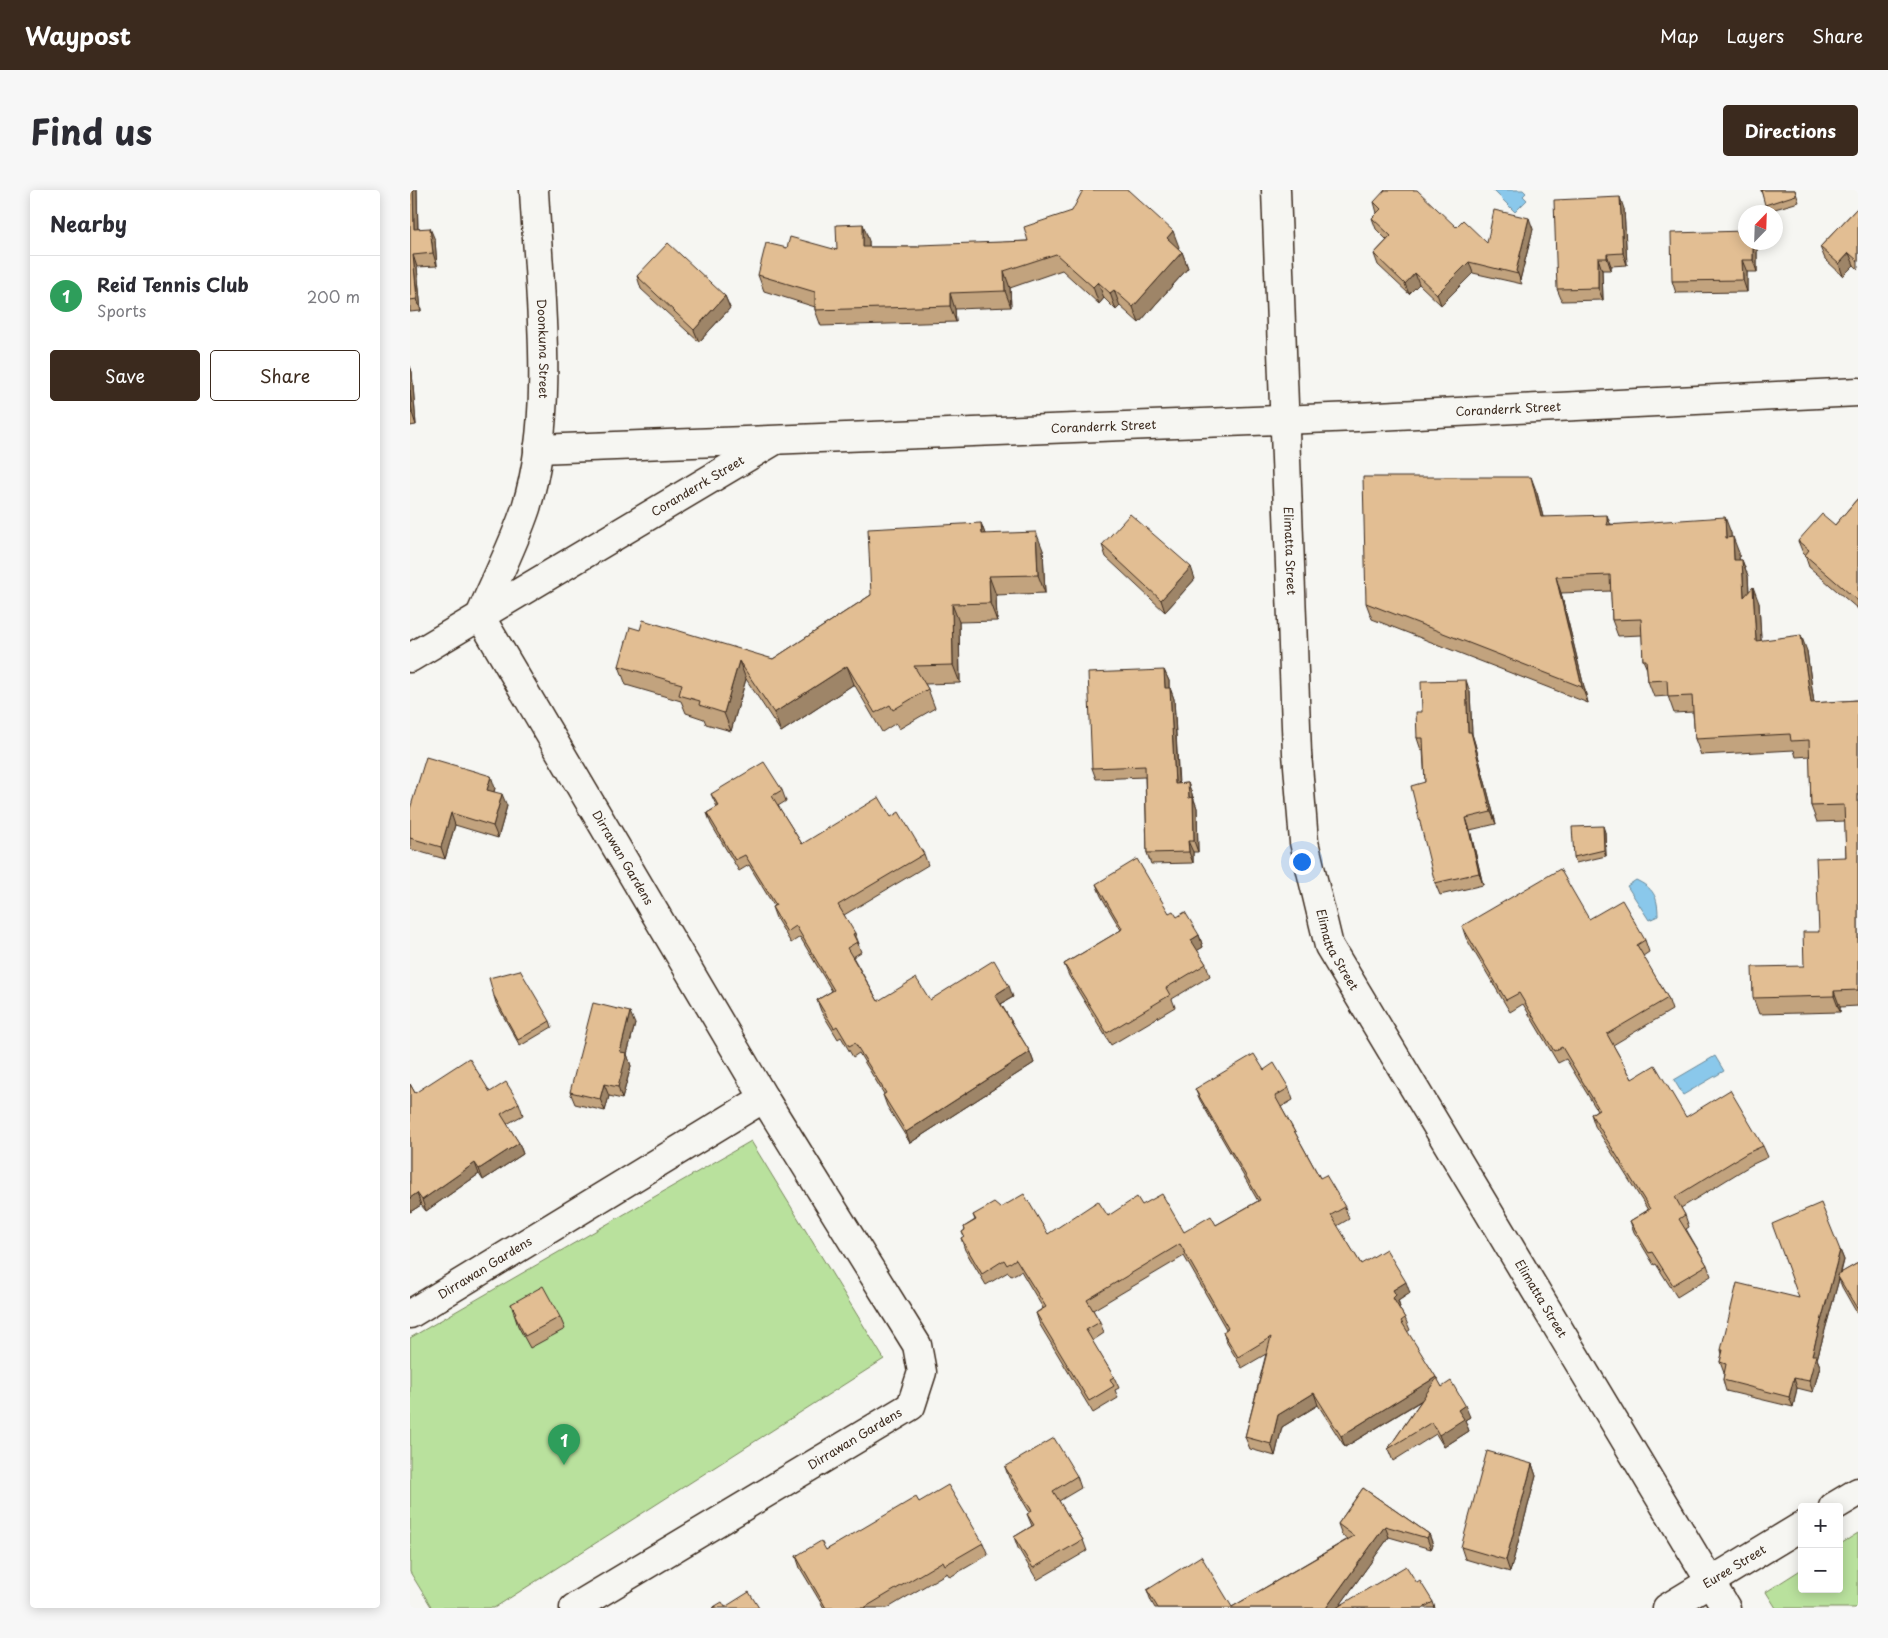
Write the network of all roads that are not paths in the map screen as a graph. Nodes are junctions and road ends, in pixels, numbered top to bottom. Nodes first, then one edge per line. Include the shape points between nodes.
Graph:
1 (534, 190) edge
2 (1276, 190) edge
3 (1858, 392) edge
4 (1284, 420) junction
5 (777, 439) junction
6 (538, 449) junction
7 (480, 616) junction
8 (410, 658) edge
9 (764, 1098) junction
10 (410, 1314) edge
11 (1858, 1492) edge
12 (1840, 1503) edge
13 (1798, 1528) edge
14 (1710, 1582) junction
15 (574, 1608) edge
16 (1667, 1608) edge
17 (1726, 1608) edge

1 - 6 street, Doonkuna Street via 544,383
2 - 4 street, Elimatta Street
3 - 4 street, Coranderrk Street
4 - 5 street, Coranderrk Street
4 - 14 street, Elimatta Street via 1297,753 1304,842 1329,946
5 - 6 street
5 - 7 street, Coranderrk Street
6 - 7 street, Doonkuna Street via 526,507
7 - 8 street, Coranderrk Street
7 - 9 street, Dirrawan Gardens
9 - 10 street, Dirrawan Gardens
9 - 15 street, Dirrawan Gardens via 917,1345 922,1372 911,1406
11 - 12 street
13 - 14 street, Euree Street
14 - 16 street, Euree Street
14 - 17 street, Elimatta Street

